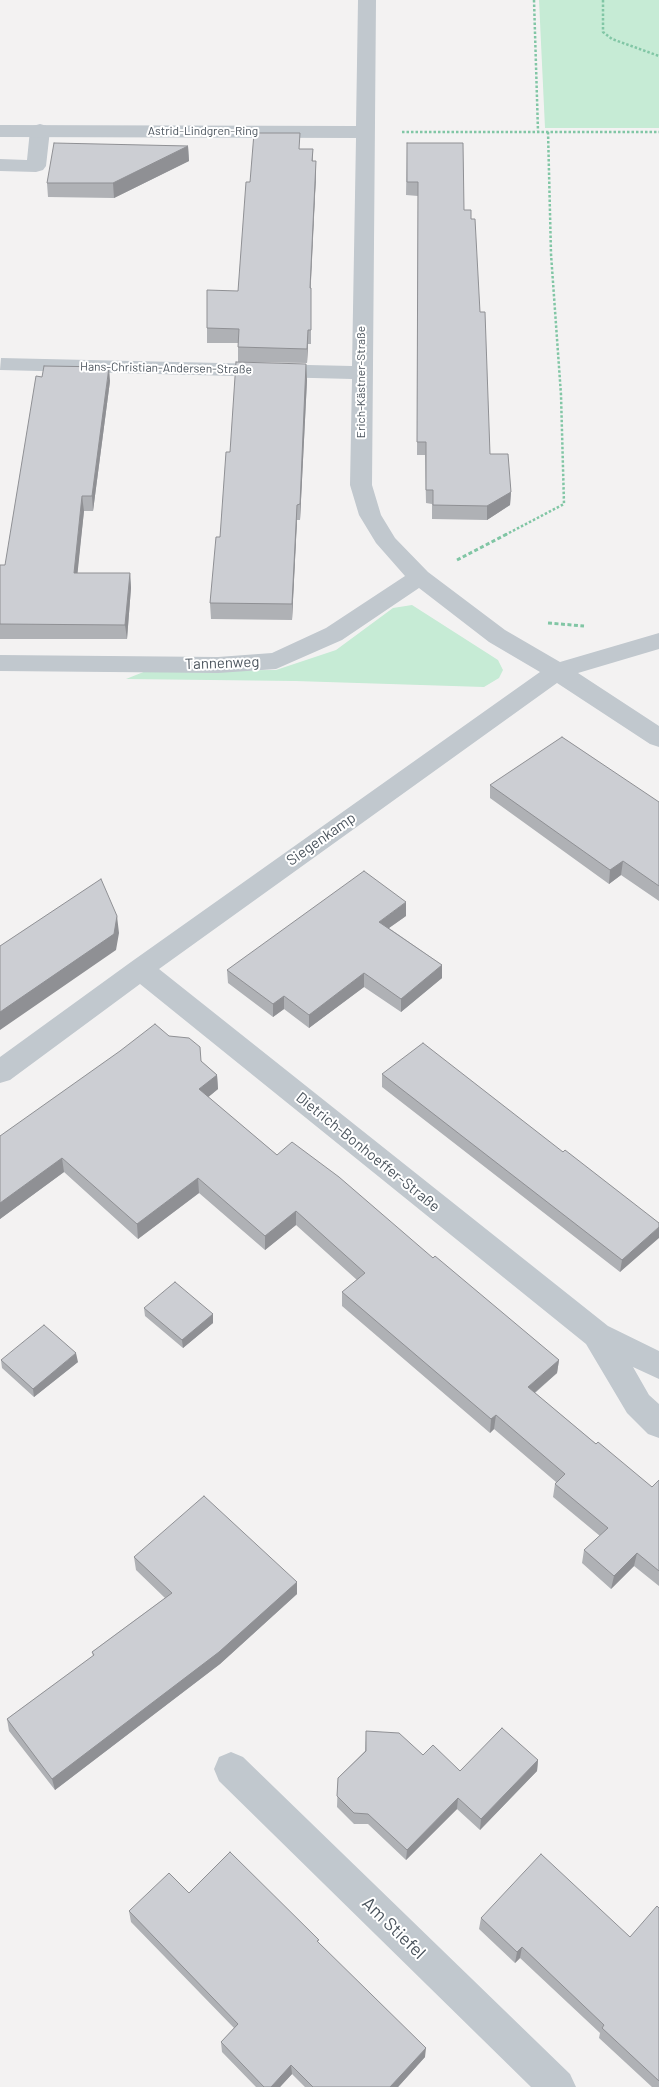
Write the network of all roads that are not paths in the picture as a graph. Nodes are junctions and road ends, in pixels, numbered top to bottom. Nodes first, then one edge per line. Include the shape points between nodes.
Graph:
1 (367, 0) edge
2 (40, 130) junction
3 (0, 131) edge
4 (366, 132) junction
5 (0, 166) edge
6 (1, 364) edge
7 (361, 372) junction
8 (420, 577) junction
9 (659, 641) edge
10 (0, 663) edge
11 (557, 671) junction
12 (659, 738) edge
13 (140, 969) junction
14 (0, 1072) edge
15 (597, 1335) junction
16 (659, 1366) edge
17 (659, 1424) edge
18 (231, 1769) dead end
19 (557, 2087) edge

1 - 4 street, Erich-Kästner-Straße
2 - 3 street, Astrid-Lindgren-Ring
2 - 4 street, Astrid-Lindgren-Ring
2 - 5 street via 36,166
4 - 7 street, Erich-Kästner-Straße
6 - 7 street, Hans-Christian-Andersen-Straße
7 - 8 street, Erich-Kästner-Straße via 361,485 370,516 387,543
8 - 10 street, Tannenweg via 334,634 276,661 218,666
8 - 11 street, Erich-Kästner-Straße via 497,636
9 - 11 street, Siegenkamp
11 - 12 street, Erich-Kästner-Straße
11 - 13 street, Siegenkamp
13 - 14 street, Siegenkamp
13 - 15 street, Dietrich-Bonhoeffer-Straße
15 - 16 street, Dietrich-Bonhoeffer-Straße
15 - 17 street, Dietrich-Bonhoeffer-Straße via 638,1404
18 - 19 street, Am Stiefel

